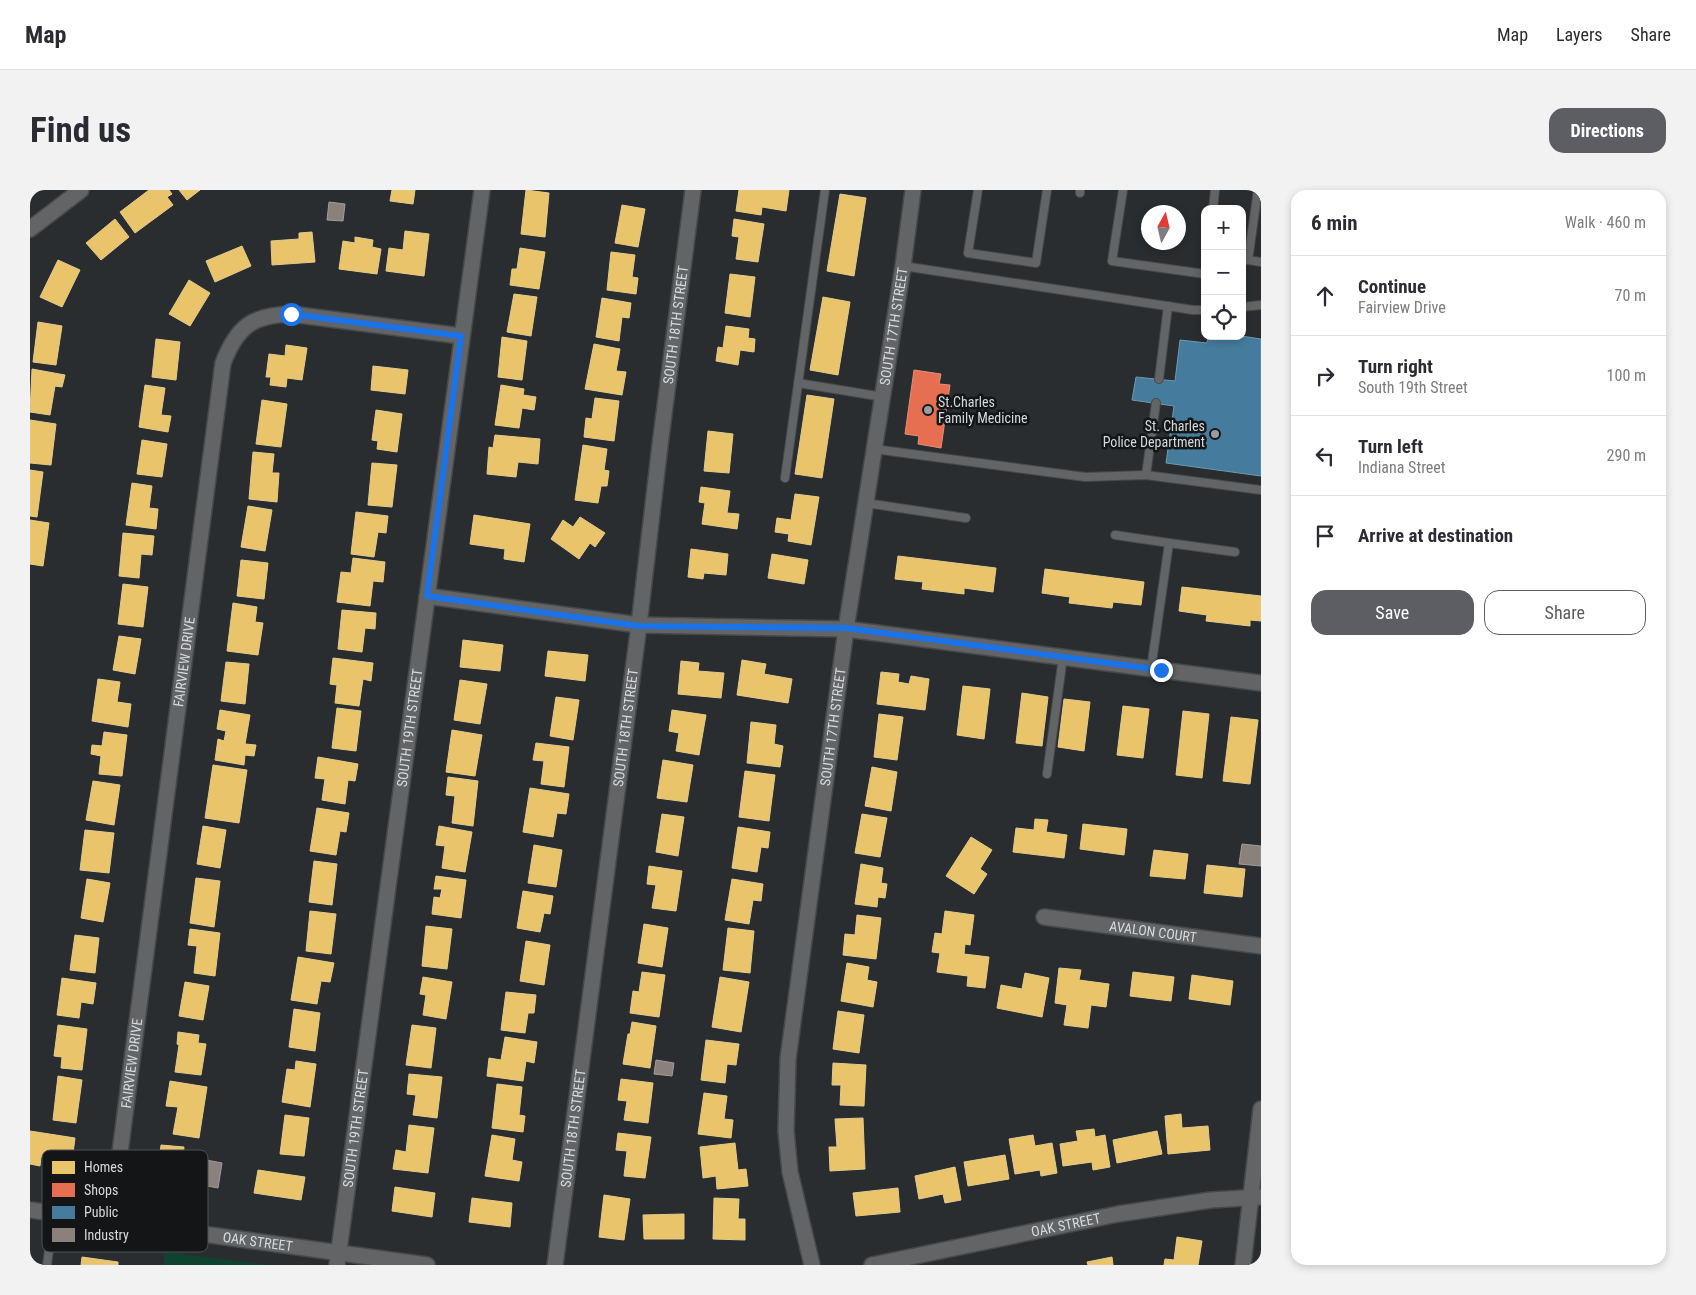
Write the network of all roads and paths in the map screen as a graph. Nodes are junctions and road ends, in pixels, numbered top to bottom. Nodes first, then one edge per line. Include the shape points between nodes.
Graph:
1 (81, 190) edge
2 (482, 190) edge
3 (693, 190) edge
4 (825, 190) edge
5 (913, 190) edge
6 (978, 190) edge
7 (1047, 190) edge
8 (1123, 190) edge
9 (1215, 190) edge
10 (1258, 190) edge
11 (1213, 205) edge
12 (30, 229) edge
13 (1246, 255) edge
14 (1246, 260) edge
15 (1261, 262) edge
16 (903, 266) junction
17 (1201, 273) edge
18 (1261, 305) edge
19 (1168, 306) junction
20 (1246, 307) edge
21 (1201, 310) edge
22 (461, 336) junction
23 (1159, 379) dead end
24 (798, 384) junction
25 (883, 397) junction
26 (1156, 404) dead end
27 (874, 449) junction
28 (1146, 475) junction
29 (785, 478) dead end
30 (1261, 490) edge
31 (866, 503) junction
32 (966, 518) dead end
33 (1115, 535) dead end
34 (1169, 543) junction
35 (1235, 552) dead end
36 (427, 596) junction
37 (639, 626) junction
38 (846, 628) junction
39 (1063, 657) junction
40 (1151, 668) junction
41 (1261, 683) edge
42 (1047, 774) dead end
43 (1044, 917) dead end
44 (1261, 946) edge
45 (1261, 1109) edge
46 (120, 1150) edge
47 (1256, 1197) edge
48 (208, 1237) edge
49 (49, 1252) edge
50 (338, 1259) edge
51 (47, 1265) edge
52 (427, 1265) edge
53 (555, 1265) edge
54 (812, 1265) edge
55 (872, 1265) edge
56 (1244, 1265) edge

1 - 12 street
2 - 22 street, SOUTH 19TH STREET
3 - 37 street, SOUTH 18TH STREET
4 - 24 lane
5 - 16 street, SOUTH 17TH STREET
6 - 7 lane via 968,253 1036,263
8 - 17 lane via 1112,261
9 - 11 lane
10 - 13 lane
14 - 15 lane
16 - 19 lane
16 - 25 street, SOUTH 17TH STREET
18 - 20 lane
19 - 21 lane
19 - 23 lane
22 - 36 street, SOUTH 19TH STREET
22 - 46 street, FAIRVIEW DRIVE via 274,314 243,328 230,344 221,373
24 - 25 lane
24 - 29 lane
25 - 27 street, SOUTH 17TH STREET
26 - 28 lane
27 - 28 lane via 1085,477
27 - 31 street, SOUTH 17TH STREET
28 - 30 lane
31 - 32 lane
31 - 38 street, SOUTH 17TH STREET
33 - 34 lane
34 - 35 lane
34 - 40 lane
36 - 37 street
36 - 50 street, SOUTH 19TH STREET
37 - 38 street
37 - 53 street, SOUTH 18TH STREET
38 - 39 street
38 - 54 street, SOUTH 17TH STREET via 788,1059 786,1130 790,1172
39 - 40 street
39 - 42 lane
40 - 41 street
43 - 44 street, AVALON COURT
45 - 47 street
47 - 55 street, OAK STREET via 1166,1206
47 - 56 street
48 - 50 street, OAK STREET
49 - 51 lane
50 - 52 street, OAK STREET

